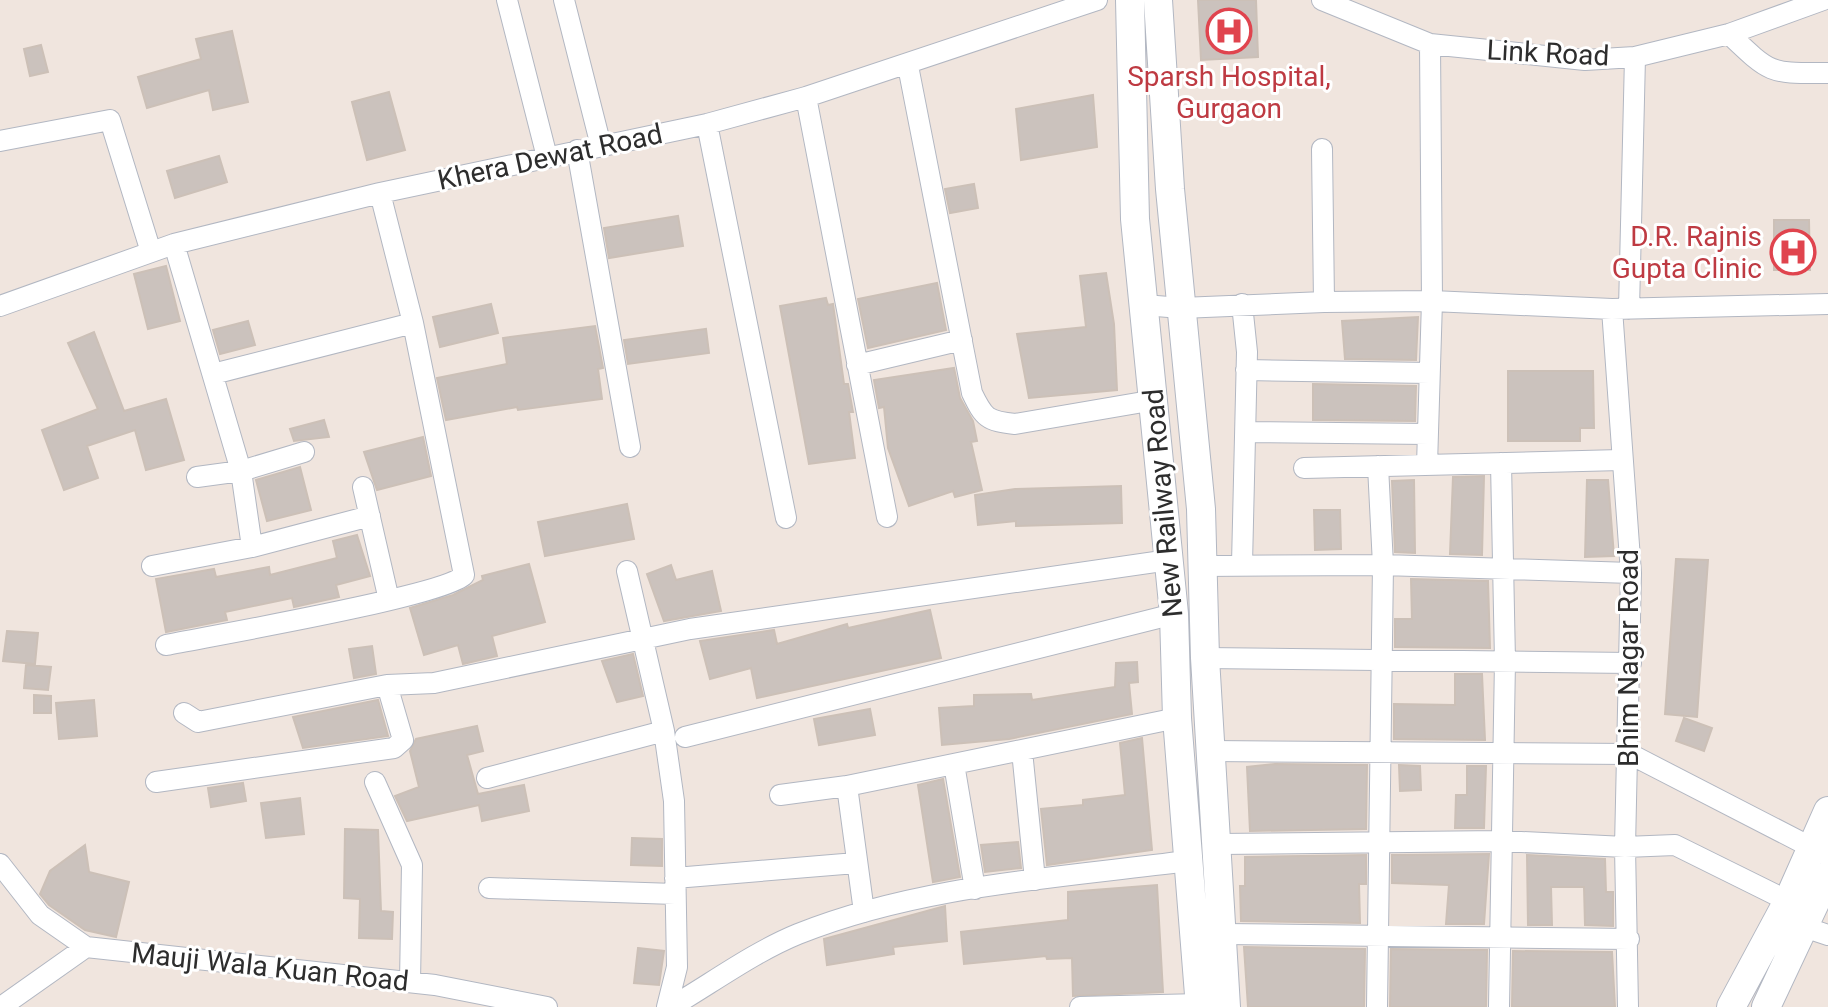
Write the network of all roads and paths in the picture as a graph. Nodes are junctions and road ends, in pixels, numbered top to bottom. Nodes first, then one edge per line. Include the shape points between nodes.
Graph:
1 (507, 0) edge
2 (564, 0) edge
3 (1097, 0) edge
4 (1130, 0) edge
5 (1158, 0) edge
6 (1322, 0) edge
7 (1823, 0) edge
8 (1729, 34) junction
9 (1430, 44) junction
10 (1635, 57) junction
11 (908, 66) junction
12 (1828, 73) edge
13 (806, 97) junction
14 (707, 124) junction
15 (0, 141) edge
16 (601, 146) junction
17 (1322, 149) dead end
18 (577, 150) junction
19 (547, 157) junction
20 (380, 193) junction
21 (174, 244) junction
22 (151, 252) junction
23 (1432, 301) junction
24 (1324, 302) junction
25 (1242, 304) junction
26 (1828, 304) edge
27 (1144, 305) junction
28 (0, 306) edge
29 (1181, 308) junction
30 (1621, 309) junction
31 (413, 323) junction
32 (962, 340) junction
33 (857, 365) junction
34 (1246, 370) junction
35 (1429, 373) junction
36 (213, 374) junction
37 (1155, 400) junction
38 (1246, 432) junction
39 (1428, 434) junction
40 (630, 447) dead end
41 (304, 452) dead end
42 (1621, 460) junction
43 (1501, 463) junction
44 (1427, 465) junction
45 (1378, 466) junction
46 (1304, 468) dead end
47 (241, 471) junction
48 (197, 477) dead end
49 (363, 487) dead end
50 (370, 516) junction
51 (887, 517) dead end
52 (786, 518) dead end
53 (252, 547) junction
54 (1169, 560) junction
55 (1242, 564) junction
56 (1383, 565) junction
57 (152, 566) dead end
58 (1200, 566) junction
59 (1503, 569) junction
60 (627, 571) dead end
61 (1631, 573) junction
62 (389, 600) junction
63 (1174, 614) junction
64 (641, 638) junction
65 (166, 645) dead end
66 (1205, 658) junction
67 (1381, 658) junction
68 (1505, 661) junction
69 (1631, 663) junction
70 (387, 685) junction
71 (184, 713) dead end
72 (1177, 718) junction
73 (664, 731) junction
74 (685, 737) dead end
75 (1022, 751) junction
76 (1210, 751) junction
77 (1378, 752) junction
78 (1504, 752) junction
79 (1630, 754) junction
80 (954, 764) junction
81 (487, 778) dead end
82 (156, 782) dead end
83 (375, 782) dead end
84 (847, 786) junction
85 (780, 795) dead end
86 (1828, 811) edge
87 (1501, 841) junction
88 (1376, 842) junction
89 (1218, 844) junction
90 (1625, 847) junction
91 (1820, 852) edge
92 (1187, 861) junction
93 (856, 863) junction
94 (0, 864) edge
95 (1035, 880) junction
96 (675, 886) junction
97 (1826, 886) edge
98 (489, 888) dead end
99 (975, 889) junction
100 (1788, 901) junction
101 (864, 912) junction
102 (1816, 931) edge
103 (1223, 934) junction
104 (1375, 936) junction
105 (1501, 938) junction
106 (1629, 939) junction
107 (86, 947) junction
108 (410, 982) junction
109 (25, 1000) edge
110 (542, 1006) edge
111 (1209, 1006) edge
112 (1, 1007) edge
113 (669, 1007) edge
114 (1080, 1007) edge
115 (1377, 1007) edge
116 (1499, 1007) edge
117 (1628, 1007) edge
118 (1731, 1007) edge
119 (1766, 1007) edge

1 - 19 street
2 - 16 street
3 - 11 street, Khera Dewat Road
4 - 27 main road, New Railway Road via 1135,219
5 - 29 main road, New Railway Road
6 - 9 street, Link Road
7 - 8 street, Link Road
8 - 10 street, Link Road
8 - 12 street via 1775,72
9 - 10 street, Link Road via 1585,60
9 - 23 street
10 - 30 street, Bhim Nagar Road
11 - 13 street, Khera Dewat Road
11 - 32 street
13 - 14 street, Khera Dewat Road
13 - 33 street
14 - 16 street, Khera Dewat Road
14 - 52 street
15 - 22 street via 110,120
16 - 18 street, Khera Dewat Road
17 - 24 street
18 - 19 street, Khera Dewat Road
18 - 40 street
19 - 20 street, Khera Dewat Road
20 - 21 street, Khera Dewat Road
20 - 31 street
21 - 22 street, Khera Dewat Road
21 - 36 street
22 - 28 street, Khera Dewat Road
23 - 24 street
23 - 30 street
23 - 35 street
24 - 25 street
25 - 29 street
25 - 34 street
26 - 30 street
27 - 29 street
27 - 37 main road, New Railway Road
29 - 58 main road, New Railway Road via 1201,509
30 - 42 street, Bhim Nagar Road
31 - 36 street
31 - 62 street via 464,575
32 - 33 street
32 - 37 street via 972,393 993,422 1015,424
33 - 51 street
34 - 35 street
34 - 38 street
35 - 39 street
36 - 47 street
37 - 54 main road, New Railway Road
38 - 39 street
38 - 55 street
39 - 44 street
41 - 47 street
42 - 43 street
42 - 61 street, Bhim Nagar Road
43 - 44 street
43 - 59 street
44 - 45 street
45 - 46 street
45 - 56 street
47 - 48 street
47 - 53 street
49 - 50 street
50 - 53 street
50 - 62 street
53 - 57 street
54 - 63 main road, New Railway Road
54 - 64 street
55 - 56 street
55 - 58 street
56 - 59 street
56 - 67 street
58 - 66 main road, New Railway Road
59 - 61 street
59 - 68 street
60 - 64 street
61 - 69 street, Bhim Nagar Road
62 - 65 street
63 - 72 main road, New Railway Road
63 - 74 street
64 - 70 street via 434,683
64 - 73 street
66 - 67 street
66 - 76 main road, New Railway Road
67 - 68 street
67 - 77 street
68 - 69 street
68 - 78 street
69 - 79 street, Bhim Nagar Road
70 - 71 street via 198,722
70 - 82 street via 403,740 394,748
72 - 75 street
72 - 92 main road, New Railway Road
73 - 81 street
73 - 96 street via 674,801
75 - 80 street
75 - 95 street
76 - 77 street
76 - 89 main road, New Railway Road
77 - 78 street
77 - 88 street
78 - 79 street
78 - 87 street
79 - 90 street, Bhim Nagar Road
79 - 91 street
80 - 84 street
80 - 99 street
83 - 108 street via 412,865
84 - 85 street
84 - 93 street
86 - 91 main road
87 - 88 street
87 - 90 street
87 - 105 street
88 - 89 street
88 - 104 street
89 - 103 main road, New Railway Road
90 - 100 street via 1688,848
90 - 106 street, Bhim Nagar Road
91 - 100 main road
92 - 95 street
92 - 111 main road, New Railway Road
93 - 96 street
93 - 101 street
94 - 107 street via 40,915
95 - 99 street
96 - 98 street
96 - 113 street via 677,967
97 - 102 main road
99 - 101 street
100 - 118 main road
101 - 113 street via 793,936
102 - 119 main road
103 - 104 street
103 - 111 main road, New Railway Road
104 - 105 street
104 - 115 street
105 - 106 street
105 - 116 street
106 - 117 street, Bhim Nagar Road
107 - 108 street, Mauji Wala Kuan Road
107 - 109 street
108 - 110 street, Mauji Wala Kuan Road
109 - 112 street
111 - 114 street

